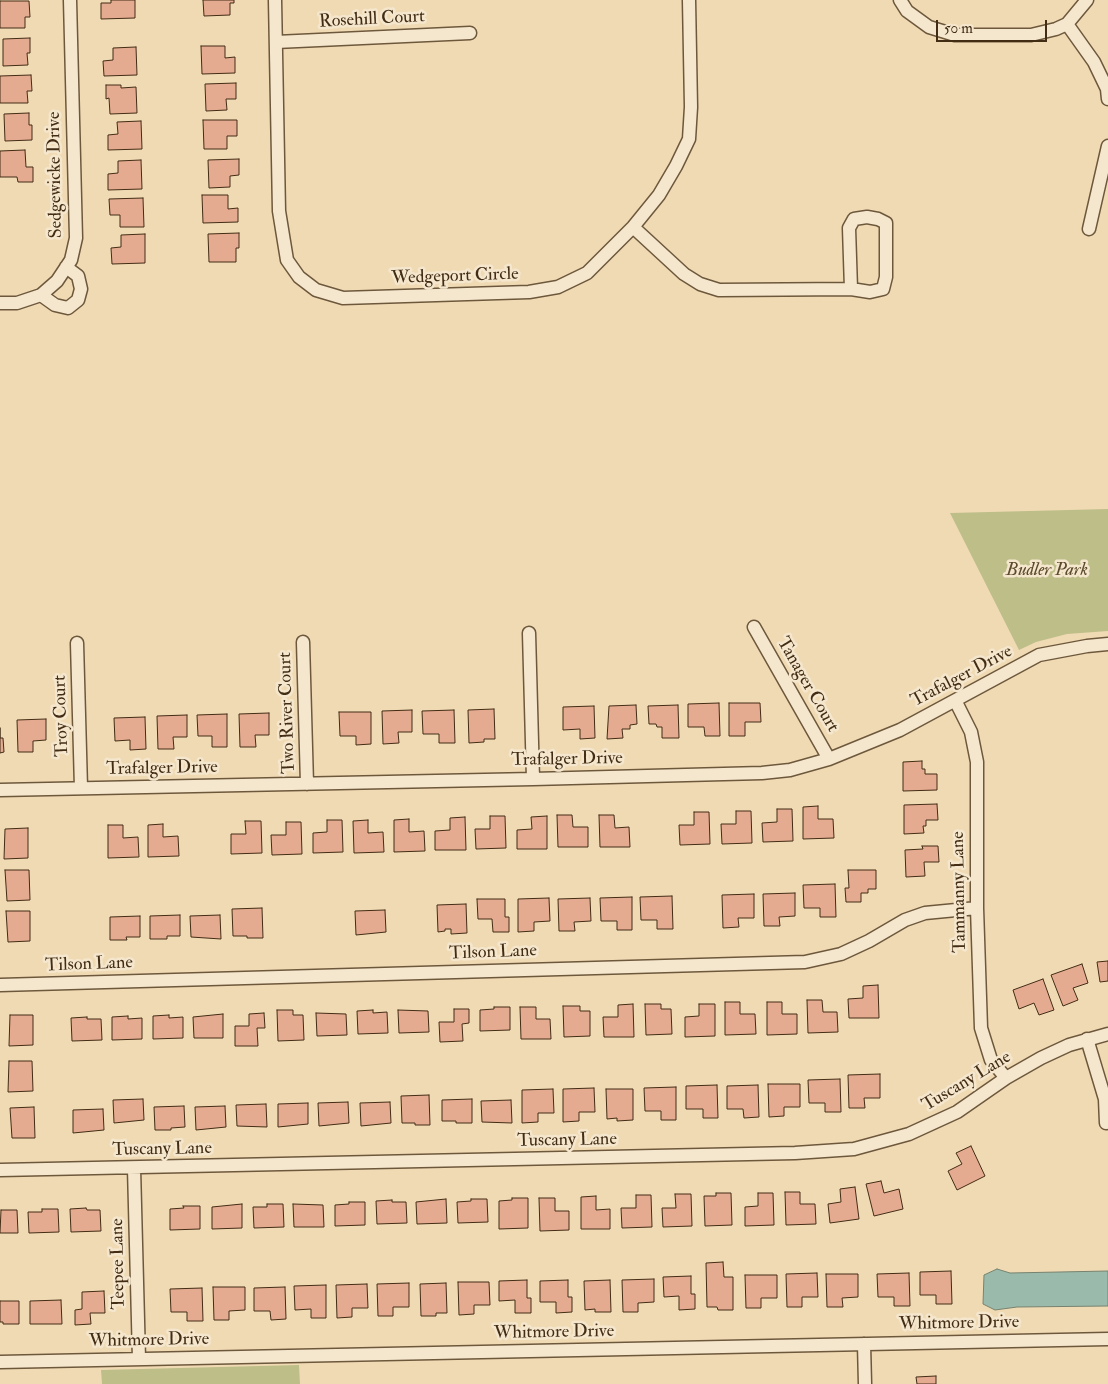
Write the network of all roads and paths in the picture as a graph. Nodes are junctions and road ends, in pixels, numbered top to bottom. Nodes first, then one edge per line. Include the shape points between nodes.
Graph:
1 (70, 0) edge
2 (275, 0) edge
3 (688, 0) edge
4 (900, 0) edge
5 (1086, 0) edge
6 (1067, 24) junction
7 (470, 33) dead end
8 (276, 42) junction
9 (1108, 98) edge
10 (1108, 146) edge
11 (633, 226) junction
12 (1089, 230) dead end
13 (66, 268) junction
14 (851, 289) junction
15 (41, 295) junction
16 (0, 303) edge
17 (754, 627) dead end
18 (529, 633) dead end
19 (303, 642) dead end
20 (77, 643) dead end
21 (1108, 644) edge
22 (956, 702) junction
23 (829, 759) junction
24 (533, 779) junction
25 (307, 784) junction
26 (81, 788) junction
27 (0, 790) edge
28 (977, 908) junction
29 (0, 985) edge
30 (1108, 1034) edge
31 (1087, 1039) junction
32 (1006, 1078) junction
33 (1106, 1123) dead end
34 (134, 1168) junction
35 (0, 1170) edge
36 (1108, 1339) edge
37 (864, 1344) junction
38 (139, 1359) junction
39 (0, 1362) edge
40 (865, 1384) edge

1 - 13 street, Sedgewicke Drive via 76,238
2 - 8 street, Wedgeport Circle
3 - 11 street, Wedgeport Circle via 689,139 659,195
4 - 6 street via 906,11 929,27 955,35 1032,35
5 - 6 street
6 - 9 street via 1094,62
7 - 8 street, Rosehill Court
8 - 11 street, Wedgeport Circle via 282,238 287,260 298,277 316,290 343,298 529,292 558,287 587,273
10 - 12 street
11 - 14 street via 684,274 719,290
13 - 15 street, Sedgewicke Drive
13 - 15 street via 78,276 81,289 78,300 68,308 55,305
14 - 14 street via 870,292 883,289 886,223 878,218 854,218 849,228
15 - 16 street, Sedgewicke Drive via 17,303
17 - 23 street, Tanager Court
18 - 24 street
19 - 25 street, Two River Court
20 - 26 street, Troy Court
21 - 22 street, Trafalger Drive via 1040,655
22 - 23 street, Trafalger Drive via 900,730
22 - 28 street, Tammanny Lane via 971,732 977,762
23 - 24 street, Trafalger Drive via 790,770 762,773
24 - 25 street, Trafalger Drive
25 - 26 street, Trafalger Drive
26 - 27 street, Trafalger Drive
28 - 29 street, Tilson Lane via 925,914 905,920 841,954 805,962
28 - 32 street, Tammanny Lane via 981,1028 991,1060
30 - 31 street, Tuscany Lane
31 - 32 street, Tuscany Lane via 1041,1058
31 - 33 street via 1105,1099
32 - 34 street, Tuscany Lane via 957,1112 909,1134 854,1148 795,1153
34 - 35 street, Tuscany Lane
34 - 38 street, Teepee Lane
36 - 37 street, Whitmore Drive
37 - 38 street, Whitmore Drive
37 - 40 street
38 - 39 street, Whitmore Drive

